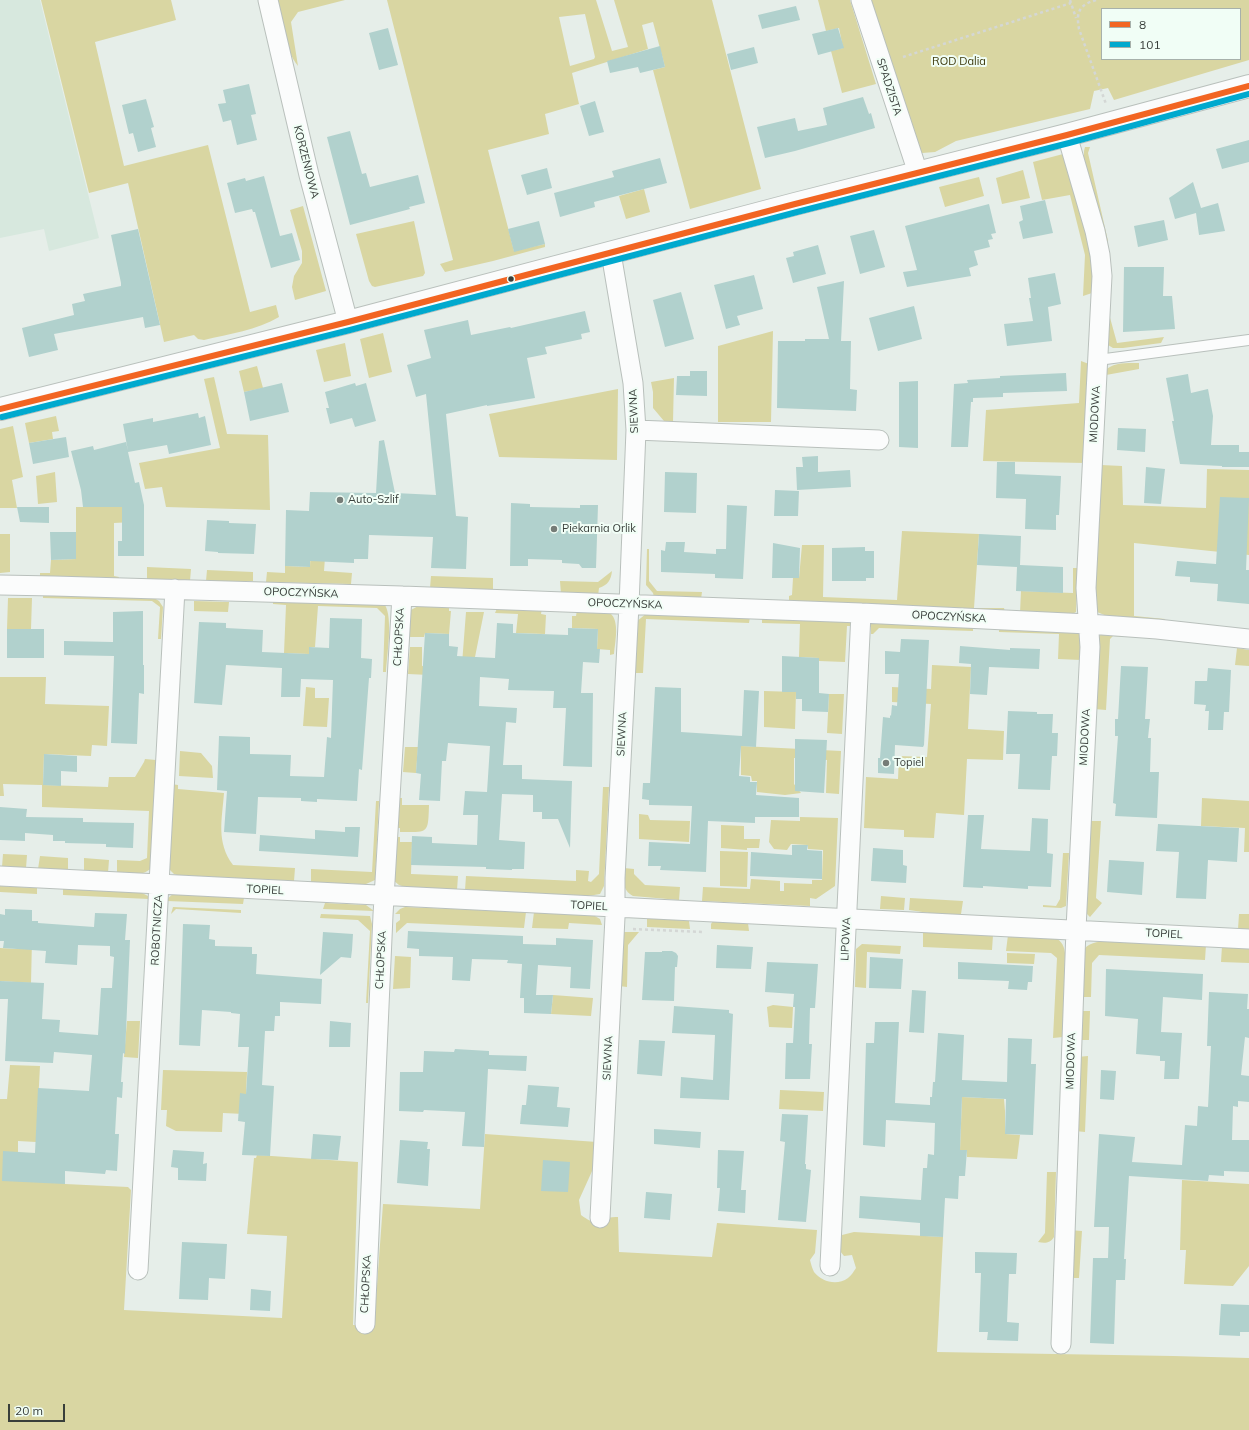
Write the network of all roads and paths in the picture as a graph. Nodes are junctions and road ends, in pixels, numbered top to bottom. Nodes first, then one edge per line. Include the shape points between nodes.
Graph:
1 (268, 0) edge
2 (862, 0) edge
3 (1096, 0) edge
4 (1070, 2) edge
5 (1077, 20) junction
6 (903, 57) dead end
7 (1249, 86) edge
8 (1101, 89) dead end
9 (1067, 135) junction
10 (918, 173) junction
11 (611, 253) junction
12 (348, 322) junction
13 (1249, 340) edge
14 (1098, 360) junction
15 (0, 409) edge
16 (636, 430) junction
17 (879, 440) dead end
18 (0, 585) edge
19 (175, 590) junction
20 (402, 596) junction
21 (629, 605) junction
22 (861, 613) junction
23 (1088, 624) junction
24 (1249, 639) edge
25 (0, 876) edge
26 (160, 885) junction
27 (384, 896) junction
28 (615, 907) junction
29 (847, 918) junction
30 (1076, 929) junction
31 (1249, 939) edge
32 (600, 1218) dead end
33 (830, 1266) dead end
34 (138, 1270) dead end
35 (365, 1324) dead end
36 (1061, 1344) dead end

1 - 12 street, KORZENIOWA via 309,175
2 - 10 street, SPADZISTA
3 - 5 path via 1083,6 1078,12
4 - 5 path
4 - 6 path
5 - 8 path
7 - 9 street
9 - 10 street
9 - 14 street, MIODOWA via 1099,249 1102,276
10 - 11 street
11 - 12 street
11 - 16 street, SIEWNA via 634,383
12 - 15 street
13 - 14 lane
14 - 23 street, MIODOWA via 1086,588
16 - 17 street
16 - 21 street, SIEWNA
18 - 19 street, OPOCZYŃSKA
19 - 20 street, OPOCZYŃSKA
19 - 26 street, ROBOTNICZA
20 - 21 street, OPOCZYŃSKA
20 - 27 street, CHŁOPSKA
21 - 22 street, OPOCZYŃSKA
21 - 28 street, SIEWNA via 614,878
22 - 23 street, OPOCZYŃSKA
22 - 29 street, LIPOWA
23 - 24 street, OPOCZYŃSKA
23 - 30 street, MIODOWA via 1090,647
25 - 26 street, TOPIEL
26 - 27 street, TOPIEL
26 - 34 street, ROBOTNICZA
27 - 28 street, TOPIEL
27 - 35 street, CHŁOPSKA
28 - 29 street, TOPIEL
28 - 32 street, SIEWNA
29 - 30 street, TOPIEL
29 - 33 street, LIPOWA
30 - 31 street, TOPIEL
30 - 36 street, MIODOWA

